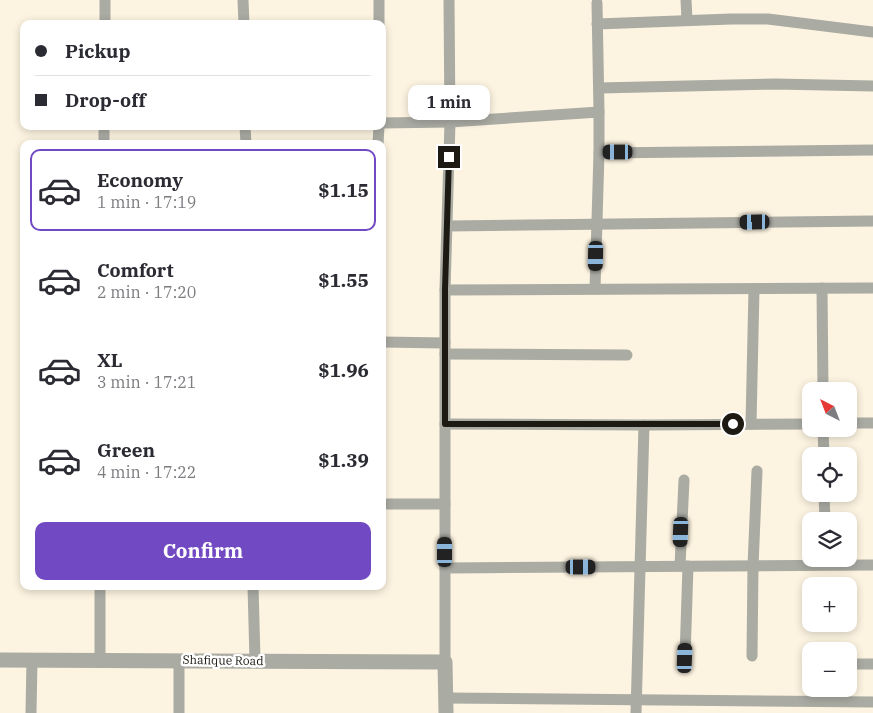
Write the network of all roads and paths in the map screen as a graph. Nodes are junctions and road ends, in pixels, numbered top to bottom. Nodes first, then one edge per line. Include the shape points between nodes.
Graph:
1 (106, 0) edge
2 (243, 0) edge
3 (379, 0) edge
4 (449, 0) edge
5 (686, 0) edge
6 (597, 3) dead end
7 (105, 20) edge
8 (244, 20) edge
9 (379, 20) edge
10 (686, 20) junction
11 (597, 24) junction
12 (873, 32) edge
13 (873, 86) edge
14 (599, 88) junction
15 (599, 112) junction
16 (450, 122) junction
17 (386, 123) edge
18 (873, 150) edge
19 (598, 152) junction
20 (873, 220) edge
21 (597, 223) junction
22 (448, 226) junction
23 (822, 288) junction
24 (873, 288) edge
25 (595, 289) junction
26 (754, 289) junction
27 (445, 290) junction
28 (386, 342) edge
29 (445, 348) junction
30 (627, 355) dead end
31 (823, 382) edge
32 (858, 423) edge
33 (873, 423) edge
34 (445, 424) junction
35 (751, 424) junction
36 (802, 424) edge
37 (644, 425) junction
38 (757, 471) dead end
39 (684, 480) dead end
40 (386, 504) edge
41 (445, 504) junction
42 (873, 565) edge
43 (640, 566) junction
44 (684, 566) junction
45 (753, 566) junction
46 (445, 568) junction
47 (100, 590) edge
48 (253, 590) edge
49 (752, 656) dead end
50 (685, 658) dead end
51 (0, 660) edge
52 (32, 660) junction
53 (100, 660) junction
54 (179, 660) junction
55 (255, 660) junction
56 (445, 662) junction
57 (857, 664) edge
58 (873, 664) edge
59 (636, 700) junction
60 (873, 702) edge
61 (446, 706) edge
62 (31, 713) edge
63 (179, 713) edge
64 (636, 713) edge

1 - 7 street
2 - 8 street
3 - 9 street
4 - 16 street
5 - 10 street
6 - 11 street
10 - 11 street
10 - 12 street via 768,19
11 - 14 street
13 - 14 street via 775,84
14 - 15 street
15 - 16 street
15 - 19 street
16 - 17 street
16 - 22 street
18 - 19 street
19 - 21 street
20 - 21 street
21 - 22 street
21 - 25 street
22 - 27 street
23 - 24 street
23 - 26 street
23 - 31 street
25 - 26 street
25 - 27 street
26 - 35 street
27 - 29 street
28 - 29 street
29 - 30 street
29 - 34 street
32 - 33 street
34 - 37 street
34 - 41 street
35 - 36 street
35 - 37 street
37 - 43 street
38 - 45 street
39 - 44 street
40 - 41 street
41 - 46 street
42 - 45 street
43 - 44 street
43 - 46 street
43 - 59 street
44 - 45 street
44 - 50 street
45 - 49 street
46 - 56 street
47 - 53 street
48 - 55 street
51 - 52 street, Shafique Road
52 - 53 street, Shafique Road
52 - 62 street
53 - 54 street, Shafique Road
54 - 55 street, Shafique Road
54 - 63 street
55 - 56 street, Shafique Road
56 - 61 street
57 - 58 street
59 - 60 street
59 - 61 street
59 - 64 street

